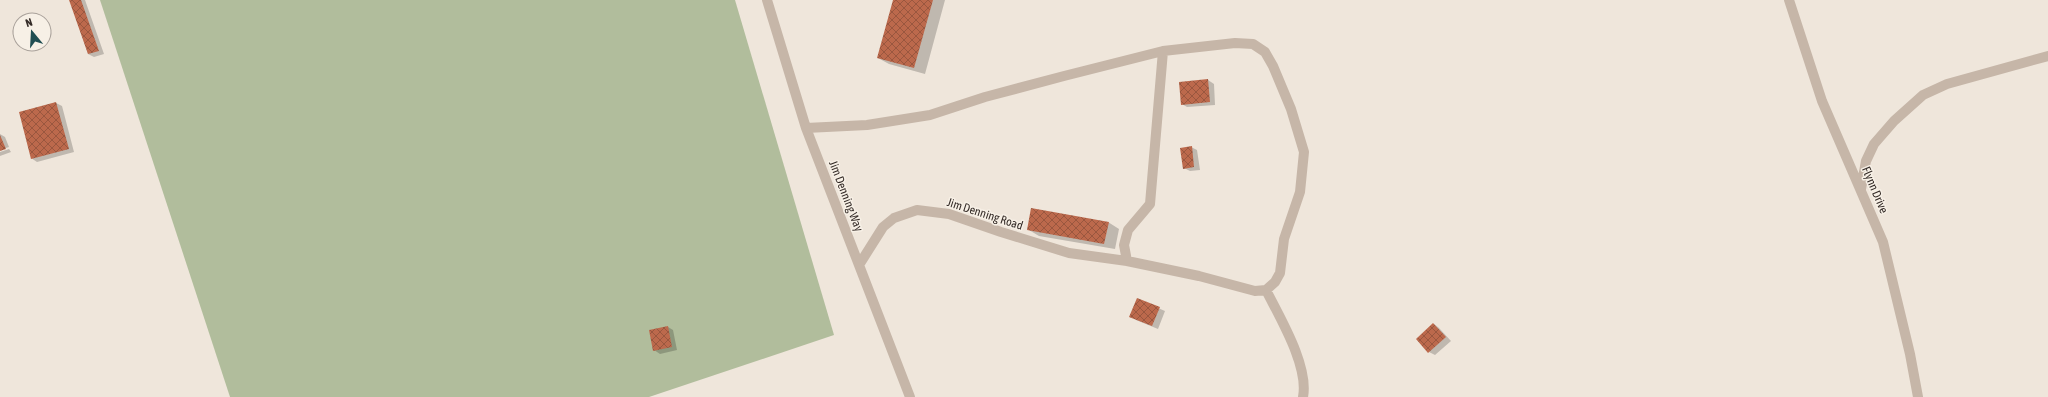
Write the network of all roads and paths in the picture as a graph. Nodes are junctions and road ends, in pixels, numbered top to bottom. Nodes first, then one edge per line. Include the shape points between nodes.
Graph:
1 (767, 0) edge
2 (1789, 0) edge
3 (1163, 51) junction
4 (2048, 56) edge
5 (806, 128) junction
6 (1861, 189) junction
7 (1127, 261) junction
8 (859, 265) junction
9 (1266, 290) junction
10 (910, 397) edge
11 (1303, 397) edge
12 (1918, 397) edge

1 - 5 street, Jim Denning Way
2 - 6 street, Flynn Drive via 1822,101
3 - 5 street via 985,97 930,115 866,125
3 - 7 street via 1150,204 1128,230 1124,245
3 - 9 street via 1235,42 1253,44 1264,52 1273,66 1291,109 1304,152 1300,192 1284,239 1280,273 1276,282
4 - 6 street via 1947,84 1923,95 1894,121 1874,144 1866,161
5 - 8 street, Jim Denning Way
6 - 12 street, Flynn Drive via 1883,242
7 - 8 street, Jim Denning Road via 1069,253 949,214 917,210 894,218 883,227
7 - 9 street, Jim Denning Road via 1199,276 1255,292
8 - 10 street, Jim Denning Way
9 - 11 street via 1296,351 1304,389

